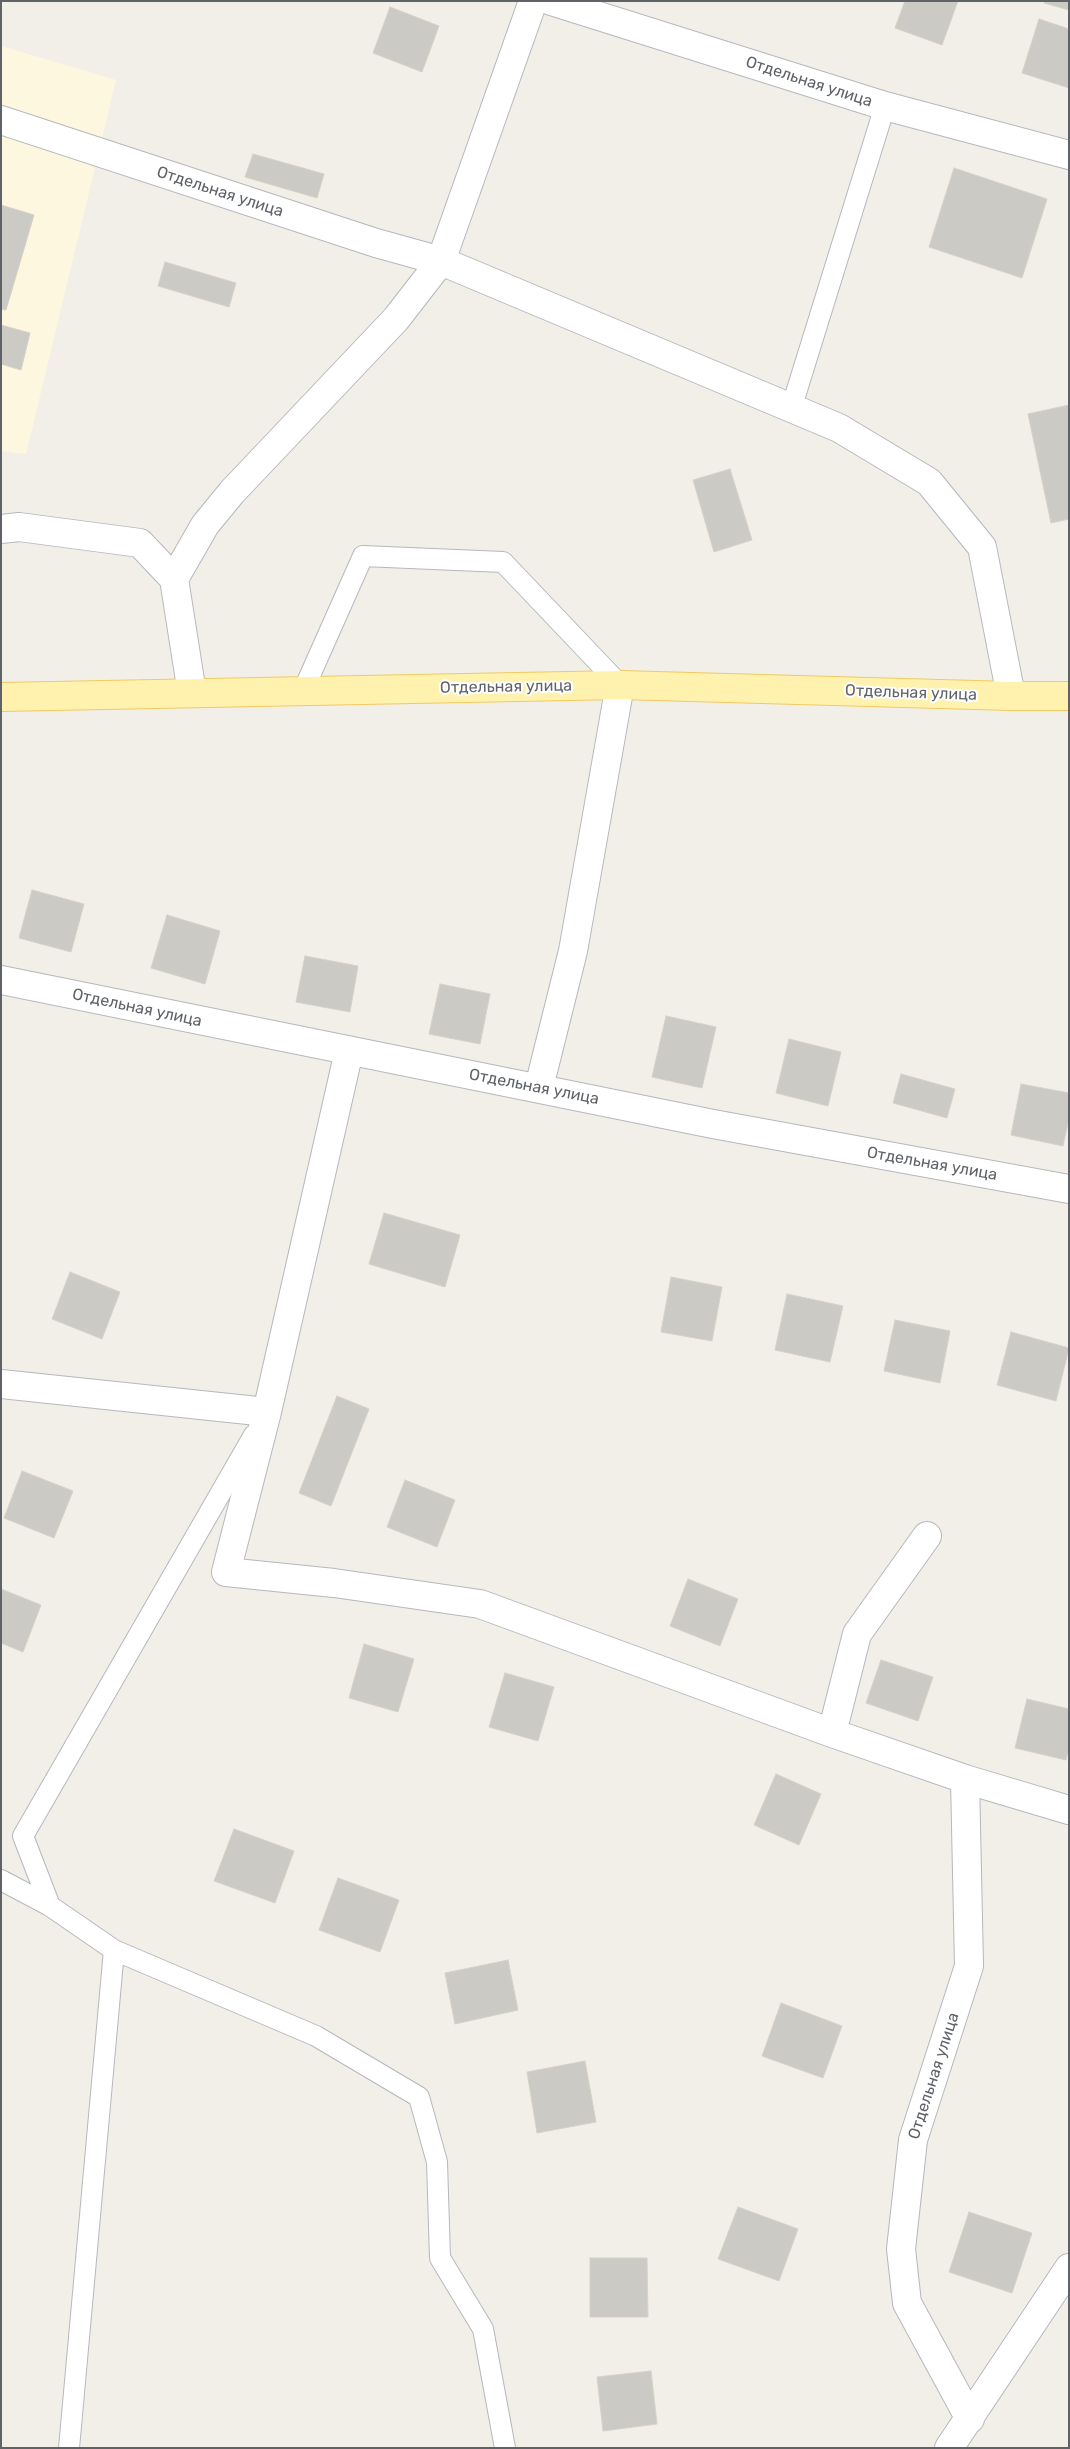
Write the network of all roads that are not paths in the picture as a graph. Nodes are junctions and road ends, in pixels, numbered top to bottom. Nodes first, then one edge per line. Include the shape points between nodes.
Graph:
1 (533, 1) edge
2 (551, 1) edge
3 (885, 106) junction
4 (1, 120) edge
5 (1069, 155) edge
6 (441, 261) junction
7 (791, 409) junction
8 (1, 529) edge
9 (174, 579) junction
10 (620, 685) junction
11 (302, 691) junction
12 (192, 693) junction
13 (1011, 696) junction
14 (1069, 696) edge
15 (1, 697) edge
16 (1, 980) edge
17 (349, 1051) junction
18 (539, 1088) junction
19 (1069, 1188) edge
20 (1, 1384) edge
21 (267, 1412) junction
22 (928, 1536) dead end
23 (832, 1733) junction
24 (965, 1779) junction
25 (1069, 1810) edge
26 (1, 1880) edge
27 (50, 1906) junction
28 (114, 1950) junction
29 (1069, 2268) edge
30 (970, 2419) junction
31 (69, 2448) edge
32 (505, 2448) edge
33 (949, 2448) edge

1 - 6 street
2 - 3 street, Отдельная улица
3 - 5 street, Отдельная улица
3 - 7 lane
4 - 6 street, Отдельная улица via 376,243
6 - 7 street, Отдельная улица
6 - 9 street via 396,319 232,492 205,525
7 - 13 street, Отдельная улица via 839,428 929,482 982,546
8 - 9 street via 19,527 140,543
9 - 12 street
10 - 11 main road, Отдельная улица
10 - 11 lane via 503,562 363,556
10 - 13 main road, Отдельная улица
10 - 18 street via 573,951
11 - 12 main road, Отдельная улица
12 - 15 main road, Отдельная улица
13 - 14 main road, Отдельная улица
16 - 17 street, Отдельная улица
17 - 18 street, Отдельная улица
17 - 21 street
18 - 19 street, Отдельная улица via 713,1124
20 - 21 street
21 - 23 street via 226,1572 334,1583 480,1604
21 - 27 lane via 23,1836
22 - 23 street via 856,1634
23 - 24 street
24 - 25 street
24 - 30 street, Отдельная улица via 969,1966 912,2140 901,2249 907,2303
26 - 27 lane
27 - 28 lane
28 - 31 lane
28 - 32 lane via 316,2036 419,2097 437,2162 440,2258 483,2330
29 - 30 street
30 - 33 street

